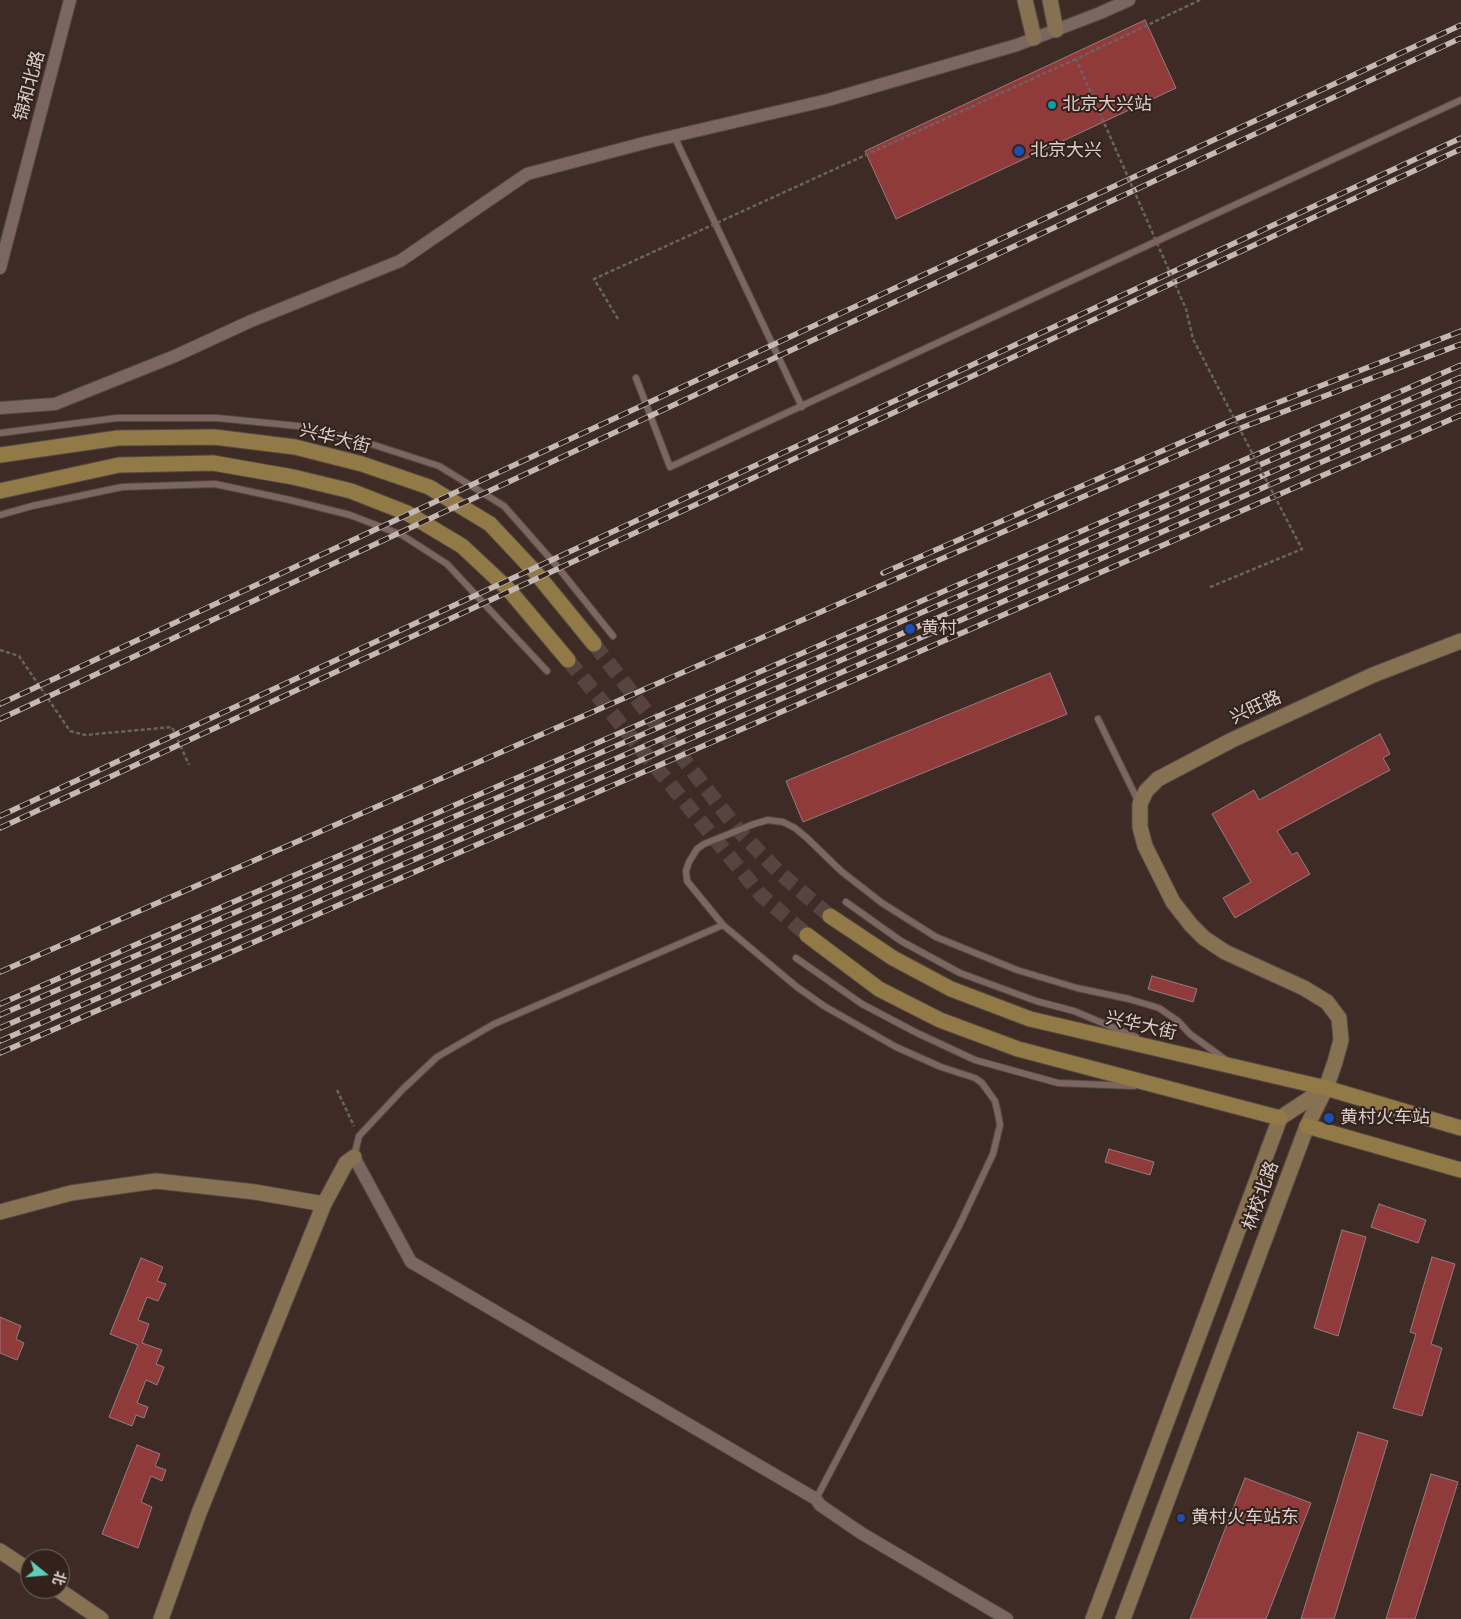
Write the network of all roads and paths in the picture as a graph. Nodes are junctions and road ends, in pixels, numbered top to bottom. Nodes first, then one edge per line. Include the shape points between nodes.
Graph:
1 (70, 0) edge
2 (1025, 0) edge
3 (1050, 0) edge
4 (1129, 0) edge
5 (1200, 0) edge
6 (1056, 30) junction
7 (1034, 38) junction
8 (1076, 59) junction
9 (1461, 100) edge
10 (674, 136) junction
11 (0, 268) edge
12 (618, 319) dead end
13 (636, 378) dead end
14 (802, 406) junction
15 (0, 408) edge
16 (0, 433) edge
17 (0, 455) edge
18 (0, 491) edge
19 (0, 515) edge
20 (1208, 588) dead end
21 (612, 636) dead end
22 (1461, 641) edge
23 (594, 644) tunnel mouth
24 (0, 650) edge
25 (568, 660) tunnel mouth
26 (547, 670) dead end
27 (1098, 719) dead end
28 (189, 765) dead end
29 (1140, 804) junction
30 (846, 902) dead end
31 (830, 916) tunnel mouth
32 (723, 925) junction
33 (807, 935) tunnel mouth
34 (796, 958) dead end
35 (1169, 1052) junction
36 (1233, 1066) junction
37 (1163, 1087) junction
38 (1326, 1088) junction
39 (337, 1090) dead end
40 (1280, 1118) junction
41 (1307, 1126) junction
42 (1461, 1128) edge
43 (359, 1136) junction
44 (354, 1157) junction
45 (1461, 1170) edge
46 (324, 1204) junction
47 (0, 1212) edge
48 (816, 1499) junction
49 (0, 1550) edge
50 (20, 1564) edge
51 (70, 1598) edge
52 (101, 1619) edge
53 (161, 1619) edge
54 (1006, 1619) edge
55 (1093, 1619) edge
56 (1123, 1619) edge

1 - 11 street, 锦和北路
2 - 7 main road
3 - 6 main road
4 - 6 street
5 - 8 path, bridge
6 - 7 street
7 - 10 street via 828,100
8 - 12 path, bridge via 594,279
8 - 20 path, bridge via 1186,309 1194,339 1302,549
9 - 14 lane
10 - 14 lane
10 - 15 street via 527,174 400,261 55,404
13 - 14 lane via 670,467
16 - 21 lane via 117,418 217,418 298,426 368,443 439,466 504,506
17 - 23 main road, 兴华大街 via 118,438 214,437 295,447 362,464 429,487 490,524 536,573
18 - 25 main road via 119,465 214,463 352,490 407,512 462,546 509,590
19 - 26 lane via 122,487 215,484 350,515 402,535 447,564
22 - 29 main road, 兴旺路 via 1373,675 1232,740 1158,779 1146,791
24 - 28 path via 19,656 70,731 85,735 172,727
27 - 29 lane
29 - 38 main road, 林校北路 via 1140,826 1154,866 1173,902 1204,938 1226,952 1304,988 1327,1002 1340,1018 1341,1040
30 - 35 lane via 901,941 960,973 1036,1001 1074,1011
31 - 35 main road, 兴华大街 via 894,958 950,989 1030,1019
32 - 36 lane via 687,881 689,862 704,844 768,820 784,822 808,838 841,871 882,903 936,936 1016,970 1160,1008
32 - 43 lane via 494,1024 437,1057
32 - 48 lane via 824,1006 896,1047 982,1083 994,1101 1000,1125 993,1154 959,1226
33 - 37 main road via 879,989 940,1020 1018,1049
34 - 37 lane via 862,1004 975,1060 1058,1083
35 - 36 main road, 兴华大街
36 - 38 main road, 兴华大街
37 - 40 main road
38 - 40 main road
38 - 41 main road, 林校北路
38 - 42 main road, 兴华大街
39 - 43 path
40 - 41 main road
40 - 55 main road, 林校北路
41 - 45 main road
41 - 56 main road, 林校北路
43 - 44 lane
44 - 46 main road via 346,1163
44 - 48 street via 411,1262
46 - 47 main road via 256,1192 156,1181 71,1193
46 - 53 main road via 199,1513
48 - 54 street via 861,1533
49 - 50 main road
51 - 52 main road

